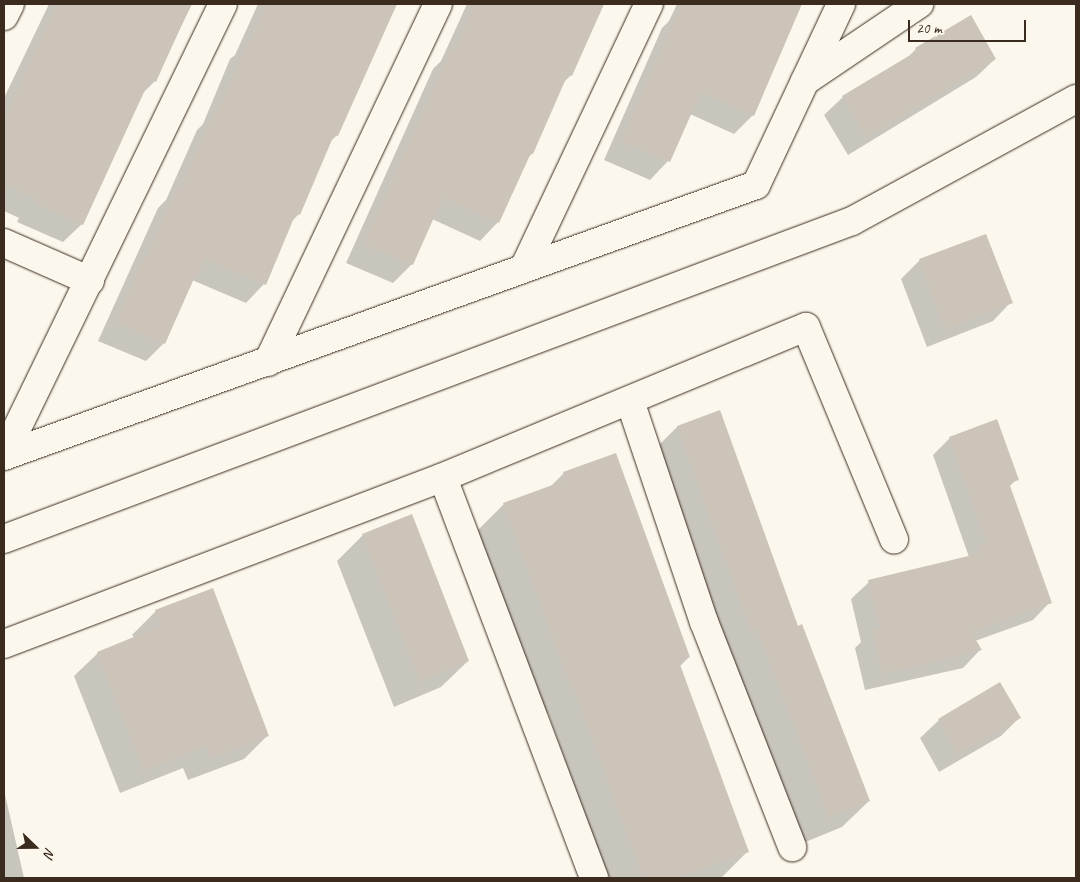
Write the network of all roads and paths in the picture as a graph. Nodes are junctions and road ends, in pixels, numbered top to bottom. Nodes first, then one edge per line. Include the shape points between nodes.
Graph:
1 (10, 4) edge
2 (223, 4) edge
3 (438, 4) edge
4 (649, 4) edge
5 (841, 4) edge
6 (919, 4) edge
7 (4, 16) edge
8 (804, 82) junction
9 (1076, 99) edge
10 (4, 244) edge
11 (525, 266) junction
12 (90, 281) junction
13 (268, 362) junction
14 (630, 401) junction
15 (4, 455) edge
16 (443, 478) junction
17 (4, 539) edge
18 (894, 539) dead end
19 (4, 644) edge
20 (792, 846) dead end
21 (594, 878) edge

1 - 7 street
2 - 12 street
3 - 13 street
4 - 11 street
5 - 8 street
6 - 8 street
8 - 11 street via 756,185
9 - 17 street via 852,221
10 - 12 street
11 - 13 street
12 - 15 street
13 - 15 street
14 - 16 street
14 - 18 street via 806,327
14 - 20 street via 704,622
16 - 19 street
16 - 21 street

